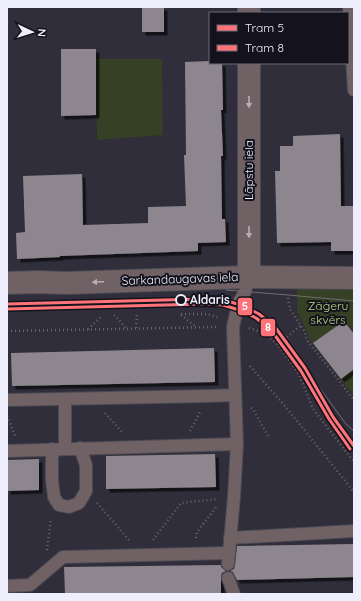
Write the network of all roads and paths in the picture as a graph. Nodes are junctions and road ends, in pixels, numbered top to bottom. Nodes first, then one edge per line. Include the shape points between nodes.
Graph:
1 (349, 7) edge
2 (249, 64) edge
3 (354, 90) edge
4 (249, 277) junction
5 (289, 277) junction
6 (354, 278) edge
7 (7, 283) edge
8 (114, 315) dead end
9 (136, 315) dead end
10 (102, 316) dead end
11 (221, 318) dead end
12 (300, 326) junction
13 (196, 327) junction
14 (233, 327) junction
15 (88, 329) junction
16 (127, 329) junction
17 (136, 329) junction
18 (7, 331) edge
19 (278, 345) junction
20 (246, 361) dead end
21 (208, 396) junction
22 (92, 398) junction
23 (65, 399) junction
24 (235, 399) junction
25 (7, 400) edge
26 (354, 400) edge
27 (7, 416) edge
28 (268, 436) dead end
29 (237, 444) junction
30 (182, 445) junction
31 (136, 447) junction
32 (80, 448) junction
33 (52, 449) junction
34 (65, 449) junction
35 (21, 450) junction
36 (7, 451) edge
37 (354, 462) edge
38 (86, 491) junction
39 (354, 492) edge
40 (54, 497) junction
41 (229, 498) junction
42 (354, 531) edge
43 (230, 538) junction
44 (150, 544) dead end
45 (134, 545) dead end
46 (196, 554) junction
47 (43, 574) junction
48 (228, 578) dead end
49 (7, 586) edge
50 (234, 594) edge

1 - 3 lane
2 -> 4 street, Lāpstu iela
4 - 5 street, Sarkandaugavas iela
4 -> 7 street, Sarkandaugavas iela
4 - 14 lane
5 - 6 street, Sarkandaugavas iela
5 - 12 path via 288,305
8 - 16 path
9 - 17 path
10 - 15 path
11 - 13 path via 207,314 181,314
12 - 19 path
12 - 26 path via 307,340
13 - 14 path
13 - 17 path
14 - 19 path via 249,328 264,333
14 - 24 lane
15 - 16 path
15 - 18 path
16 - 17 path
19 - 37 path via 299,374 313,409
20 - 39 path
21 - 22 lane
21 - 24 lane
21 - 30 path
22 - 23 lane
22 - 31 path
23 - 25 lane
23 - 34 lane
24 - 28 path via 253,408
24 - 29 lane
27 - 35 path
29 - 30 lane
29 - 41 lane
30 - 31 lane
31 - 32 lane
32 - 34 lane
32 - 38 lane via 86,465
33 - 34 lane
33 - 35 lane
33 - 40 lane
35 - 36 lane
38 - 40 lane via 79,503 69,506 59,505
38 - 45 path
40 - 47 path
41 - 43 lane
41 - 44 path via 181,503
41 - 46 path via 197,532
42 - 43 lane
43 - 46 lane via 228,559
46 - 47 lane via 63,557
47 - 49 lane via 30,585
48 - 50 lane

